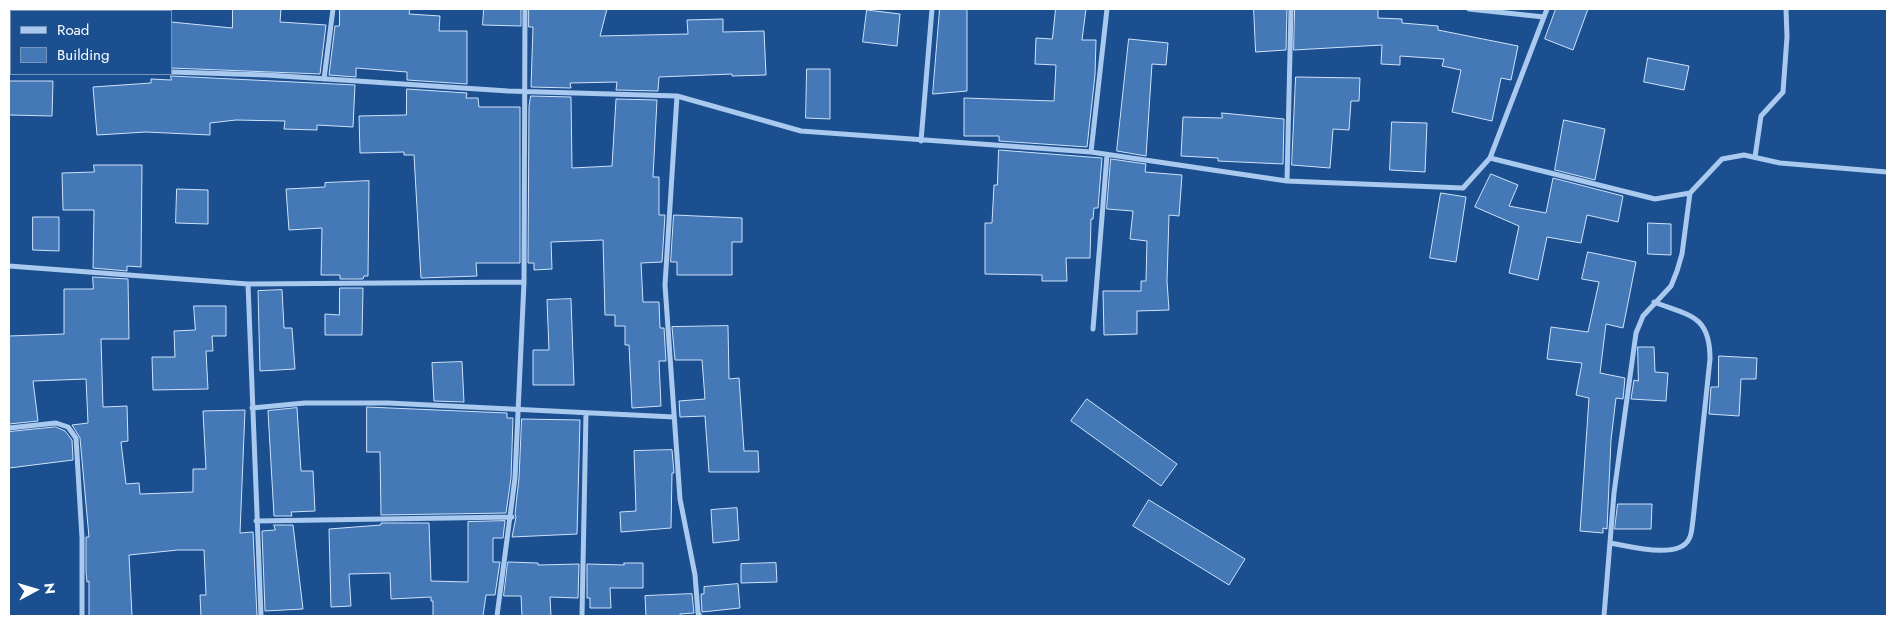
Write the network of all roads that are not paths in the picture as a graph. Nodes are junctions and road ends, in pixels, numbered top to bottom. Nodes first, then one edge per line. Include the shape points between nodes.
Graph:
1 (332, 9) edge
2 (525, 9) edge
3 (932, 9) edge
4 (1107, 9) edge
5 (1291, 9) edge
6 (1469, 9) edge
7 (1546, 9) edge
8 (1786, 9) edge
9 (1544, 17) junction
10 (172, 72) edge
11 (324, 79) junction
12 (524, 90) junction
13 (677, 96) junction
14 (921, 141) junction
15 (1091, 152) junction
16 (1107, 155) junction
17 (1755, 157) junction
18 (1490, 158) junction
19 (1887, 172) edge
20 (1288, 181) junction
21 (1690, 193) junction
22 (9, 266) edge
23 (524, 282) junction
24 (248, 284) junction
25 (1654, 302) junction
26 (1093, 329) dead end
27 (252, 408) junction
28 (518, 411) junction
29 (586, 413) junction
30 (674, 417) junction
31 (9, 428) edge
32 (512, 517) junction
33 (256, 521) junction
34 (1610, 543) junction
35 (82, 616) edge
36 (261, 616) edge
37 (497, 616) edge
38 (582, 616) edge
39 (700, 616) edge
40 (1604, 616) edge

1 - 11 street
2 - 12 street
3 - 14 street
4 - 15 street
5 - 20 street
6 - 9 street
7 - 9 street
8 - 17 street via 1783,92 1761,116
9 - 18 street
10 - 11 street
11 - 12 street via 508,92
12 - 13 street
12 - 23 street
13 - 14 street via 801,131
13 - 30 street via 665,285
14 - 15 street
15 - 16 street
16 - 20 street
16 - 26 street
17 - 19 street via 1780,163
17 - 21 street via 1744,155 1722,159
18 - 20 street via 1463,188
18 - 21 street via 1654,199
21 - 25 street via 1677,271 1671,286
22 - 24 street
23 - 24 street
23 - 28 street
24 - 27 street
25 - 34 street via 1636,333
25 - 34 street via 1696,318 1710,340 1693,520 1689,540 1681,549 1666,551
27 - 28 street via 305,403 388,403
27 - 33 street
28 - 29 street
28 - 32 street
29 - 30 street
29 - 38 street
30 - 39 street via 680,499
31 - 35 street via 56,423 68,427 76,438 82,538
32 - 33 street
32 - 37 street
33 - 36 street
34 - 40 street

